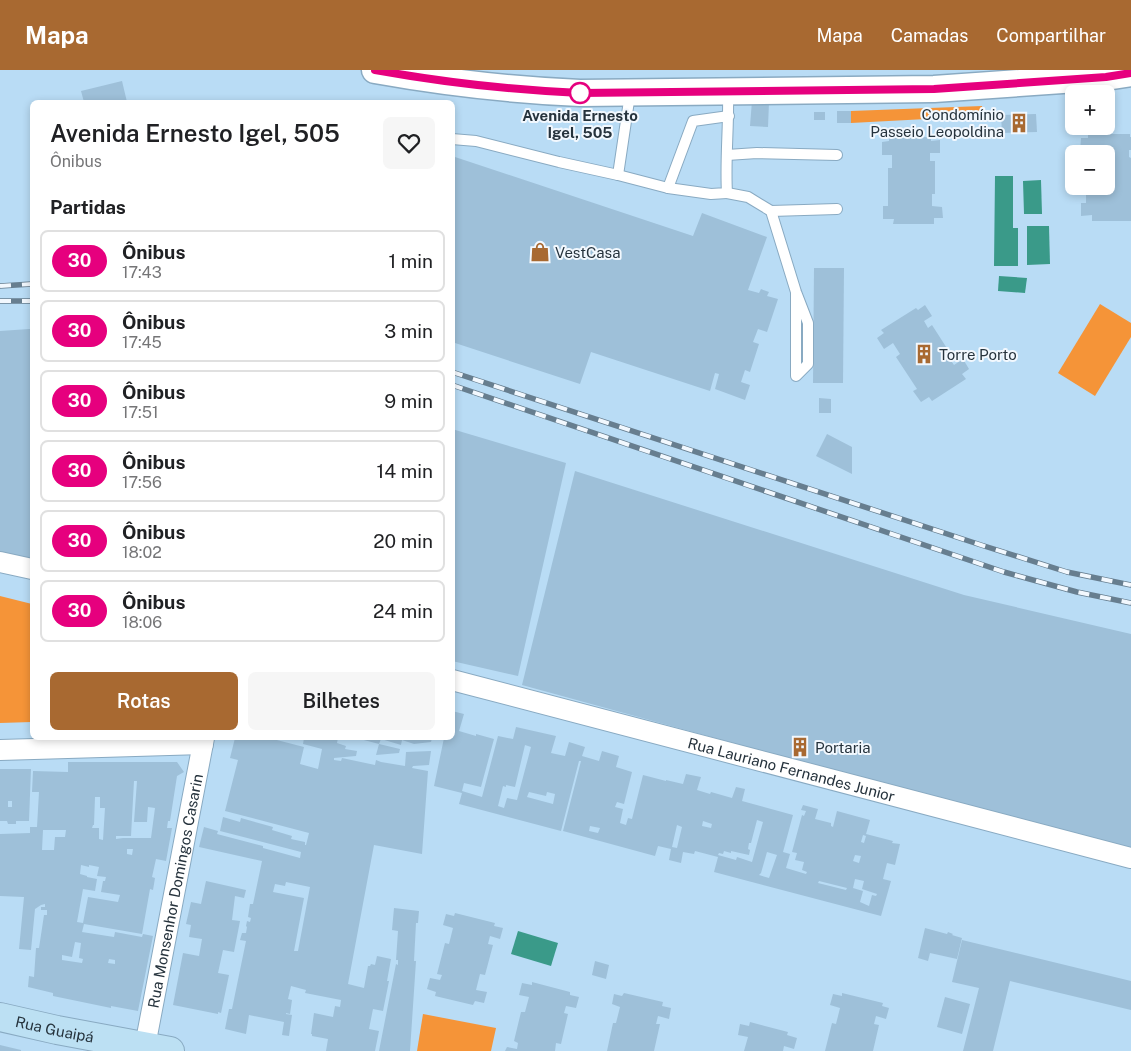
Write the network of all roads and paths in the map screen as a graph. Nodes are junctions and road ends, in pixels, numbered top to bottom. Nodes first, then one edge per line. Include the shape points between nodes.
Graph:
1 (382, 71) edge
2 (1131, 73) edge
3 (466, 77) edge
4 (630, 92) junction
5 (728, 104) junction
6 (455, 139) edge
7 (837, 155) dead end
8 (727, 156) junction
9 (618, 174) junction
10 (668, 188) junction
11 (726, 193) junction
12 (837, 209) dead end
13 (771, 211) junction
14 (796, 292) junction
15 (0, 562) edge
16 (30, 569) edge
17 (455, 681) edge
18 (204, 741) edge
19 (0, 750) edge
20 (1131, 858) edge
21 (0, 1017) edge
22 (157, 1049) edge

1 - 3 street
2 - 5 street
3 - 4 street via 560,92
4 - 5 street
4 - 9 lane
5 - 8 lane
5 - 10 lane via 694,121
6 - 9 lane via 476,141
7 - 8 lane via 757,153
8 - 11 lane
9 - 10 lane
10 - 11 lane
11 - 13 lane via 748,197
12 - 13 lane
13 - 14 lane
14 - 14 lane via 796,311 796,376 808,364 808,322
15 - 16 street
17 - 20 street, Rua Lauriano Fernandes Junior
18 - 19 street
18 - 22 street, Rua Monsenhor Domingos Casarin
21 - 22 main road, Rua Guaipá

